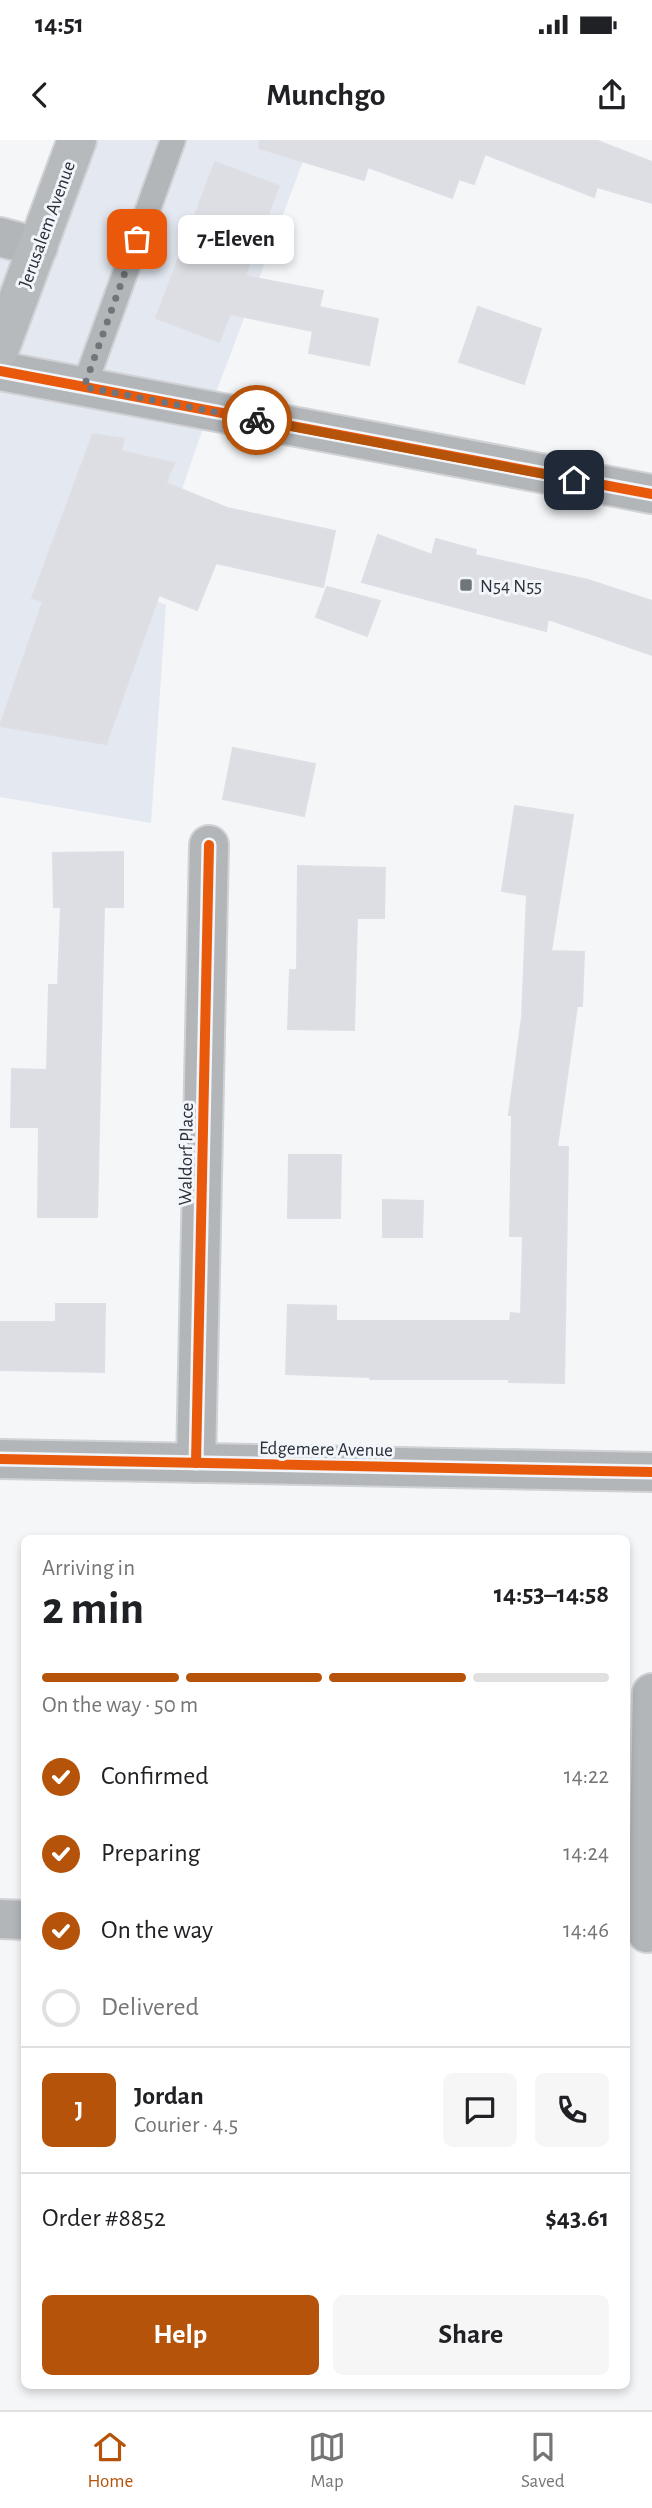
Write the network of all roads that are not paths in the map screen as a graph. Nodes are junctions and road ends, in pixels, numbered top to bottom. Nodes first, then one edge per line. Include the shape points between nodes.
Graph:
1 (78, 140) edge
2 (173, 140) edge
3 (0, 237) edge
4 (38, 247) junction
5 (0, 348) edge
6 (0, 371) edge
7 (84, 387) junction
8 (652, 494) edge
9 (209, 845) dead end
10 (0, 1459) edge
11 (196, 1463) junction
12 (652, 1472) edge
13 (652, 1693) edge
14 (0, 1919) edge
15 (21, 1920) edge
16 (642, 1933) edge

1 - 4 main road, Jerusalem Avenue
2 - 7 lane
3 - 4 street
4 - 5 main road, Jerusalem Avenue
6 - 7 street
7 - 8 street
9 - 11 street, Waldorf Place
10 - 11 street, Edgemere Avenue
11 - 12 street, Edgemere Avenue
13 - 16 street
14 - 15 street

